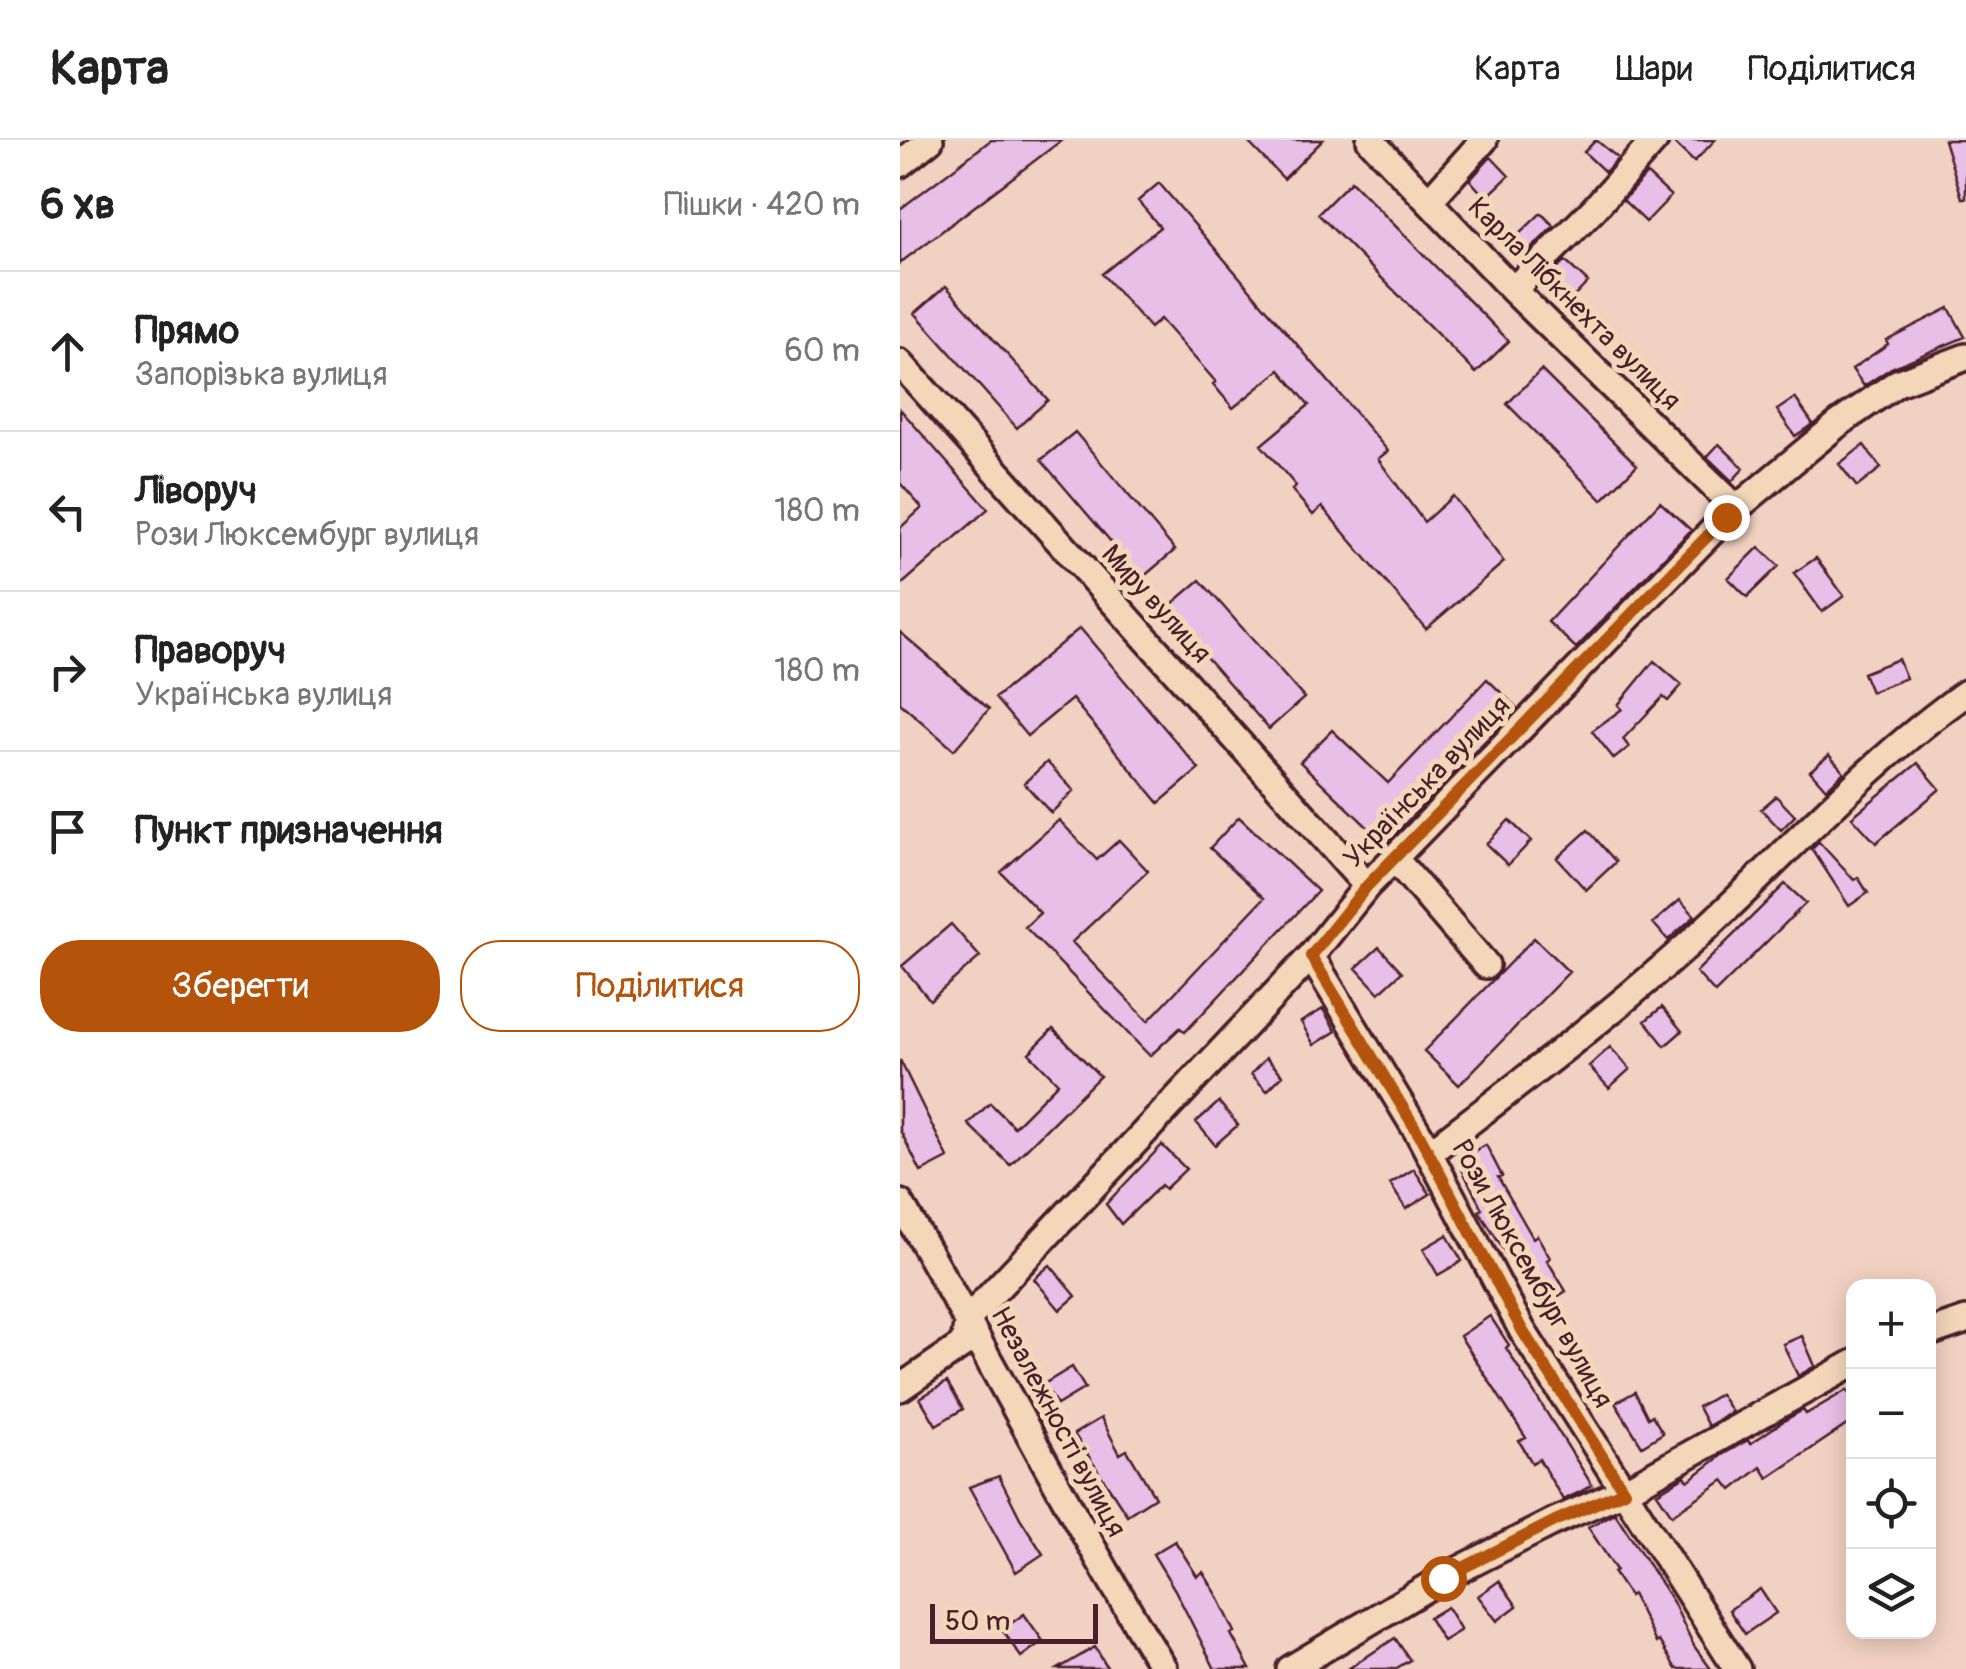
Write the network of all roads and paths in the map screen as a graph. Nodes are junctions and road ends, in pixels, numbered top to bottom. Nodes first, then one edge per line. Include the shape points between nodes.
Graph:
1 (930, 140) edge
2 (1370, 140) edge
3 (1484, 140) edge
4 (1655, 140) edge
5 (900, 164) edge
6 (1430, 200) junction
7 (1512, 290) junction
8 (1966, 356) edge
9 (900, 363) edge
10 (1736, 508) junction
11 (1966, 693) edge
12 (1394, 858) junction
13 (1367, 886) junction
14 (1311, 956) junction
15 (1486, 965) dead end
16 (1429, 1153) junction
17 (900, 1203) edge
18 (968, 1319) junction
19 (1966, 1320) edge
20 (1936, 1331) edge
21 (1846, 1367) edge
22 (900, 1388) edge
23 (1624, 1491) junction
24 (1164, 1669) edge
25 (1290, 1669) edge
26 (1737, 1669) edge

1 - 5 street
2 - 6 street, Карла Лібкнехта вулиця
3 - 6 street
4 - 7 street
6 - 7 street, Карла Лібкнехта вулиця
7 - 10 street, Карла Лібкнехта вулиця
8 - 10 street, Українська вулиця via 1897,383
9 - 13 street, Миру вулиця
10 - 12 street, Українська вулиця
11 - 16 street via 1844,794 1689,944
12 - 13 street, Українська вулиця
12 - 15 street
13 - 14 street, Українська вулиця
14 - 16 street, Рози Люксембург вулиця
14 - 18 street, Українська вулиця
16 - 23 street, Рози Люксембург вулиця via 1522,1330
17 - 18 street, Незалежності вулиця
18 - 22 street, Українська вулиця via 964,1344
18 - 24 street, Незалежності вулиця
19 - 20 street
21 - 23 street
23 - 25 street via 1443,1578
23 - 26 street, Рози Люксембург вулиця

